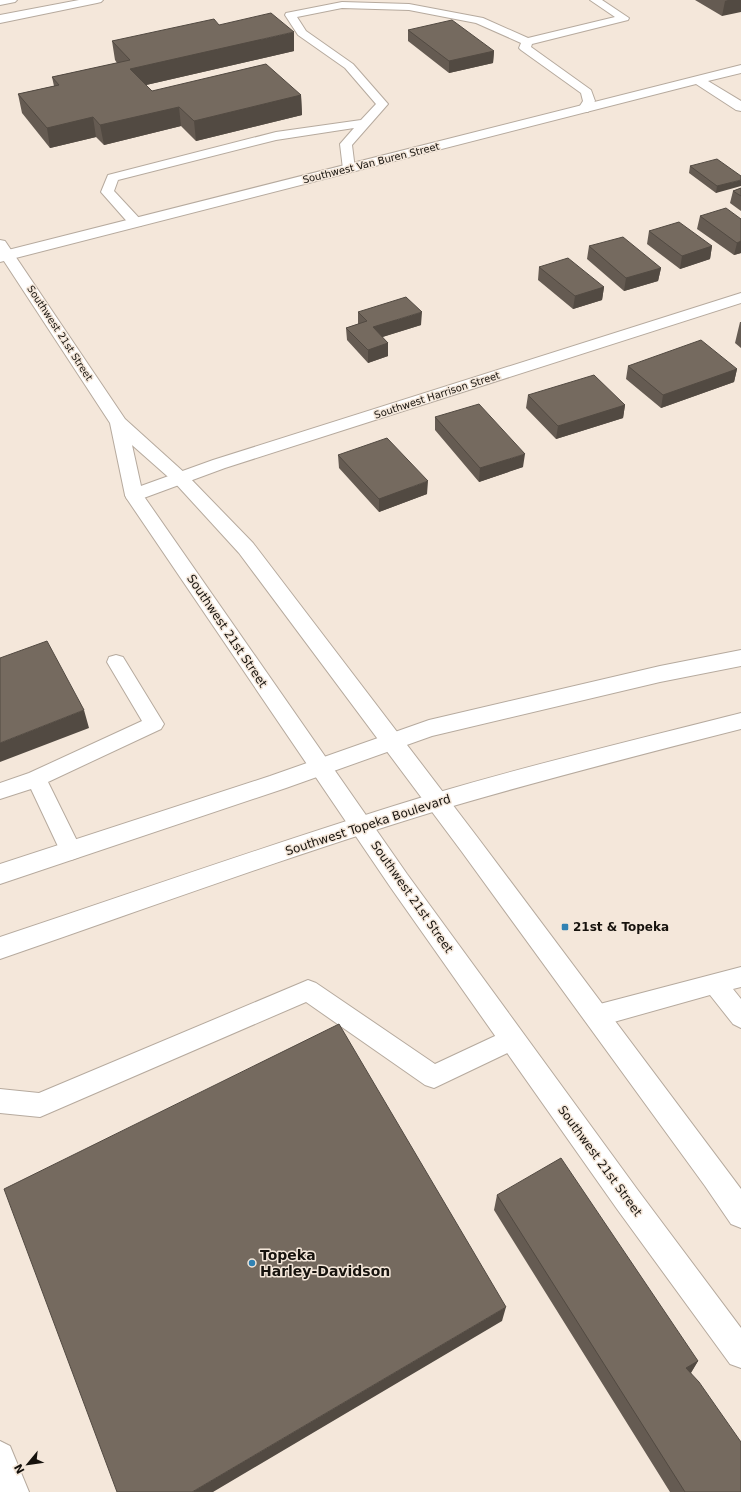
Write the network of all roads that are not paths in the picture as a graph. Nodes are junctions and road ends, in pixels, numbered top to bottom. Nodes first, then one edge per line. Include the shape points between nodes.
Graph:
1 (11, 0) edge
2 (96, 0) edge
3 (594, 0) edge
4 (0, 2) edge
5 (0, 19) edge
6 (527, 42) junction
7 (741, 69) edge
8 (698, 80) junction
9 (741, 107) edge
10 (584, 109) junction
11 (364, 124) junction
12 (349, 169) junction
13 (136, 223) junction
14 (3, 252) edge
15 (741, 298) edge
16 (119, 424) junction
17 (181, 479) junction
18 (134, 495) junction
19 (741, 658) edge
20 (116, 662) dead end
21 (741, 721) edge
22 (392, 741) junction
23 (320, 767) junction
24 (36, 779) junction
25 (0, 791) edge
26 (437, 802) junction
27 (361, 826) junction
28 (71, 851) junction
29 (0, 874) edge
30 (0, 948) edge
31 (741, 977) edge
32 (715, 984) junction
33 (596, 1016) junction
34 (741, 1017) edge
35 (512, 1039) junction
36 (0, 1101) edge
37 (741, 1214) edge
38 (741, 1353) edge
39 (0, 1456) edge
40 (14, 1492) edge

1 - 4 main road
2 - 5 main road
3 - 6 lane via 624,18
6 - 10 lane via 525,48 587,92 589,101
6 - 11 lane via 479,20 409,7 342,5 290,15 302,33 349,66 382,104
7 - 8 main road, Southwest Van Buren Street
8 - 9 main road
8 - 10 main road, Southwest Van Buren Street
10 - 12 main road, Southwest Van Buren Street
11 - 12 lane via 346,144
11 - 13 lane via 276,136 113,178 107,192
12 - 13 main road, Southwest Van Buren Street
13 - 14 main road, Southwest Van Buren Street
14 - 16 main road, Southwest 21st Street
15 - 17 main road, Southwest Harrison Street via 219,464
16 - 17 main road, Southwest 21st Street
16 - 18 main road, Southwest 21st Street
17 - 18 main road, Southwest Harrison Street
17 - 22 main road, Southwest 21st Street via 246,548
18 - 23 main road, Southwest 21st Street
19 - 22 main road via 660,674 429,728
20 - 24 lane via 154,724
21 - 26 main road, Southwest Topeka Boulevard
22 - 23 main road
22 - 26 main road, Southwest 21st Street
23 - 27 main road, Southwest 21st Street
23 - 28 main road
24 - 25 lane
24 - 28 lane
26 - 27 main road, Southwest Topeka Boulevard
26 - 33 main road, Southwest 21st Street
27 - 30 main road, Southwest Topeka Boulevard
27 - 35 main road, Southwest 21st Street
28 - 29 main road
31 - 32 lane
32 - 33 lane
32 - 34 lane
33 - 37 main road, Southwest 21st Street
35 - 36 lane via 434,1077 308,990 40,1105
35 - 38 main road, Southwest 21st Street
39 - 40 lane

